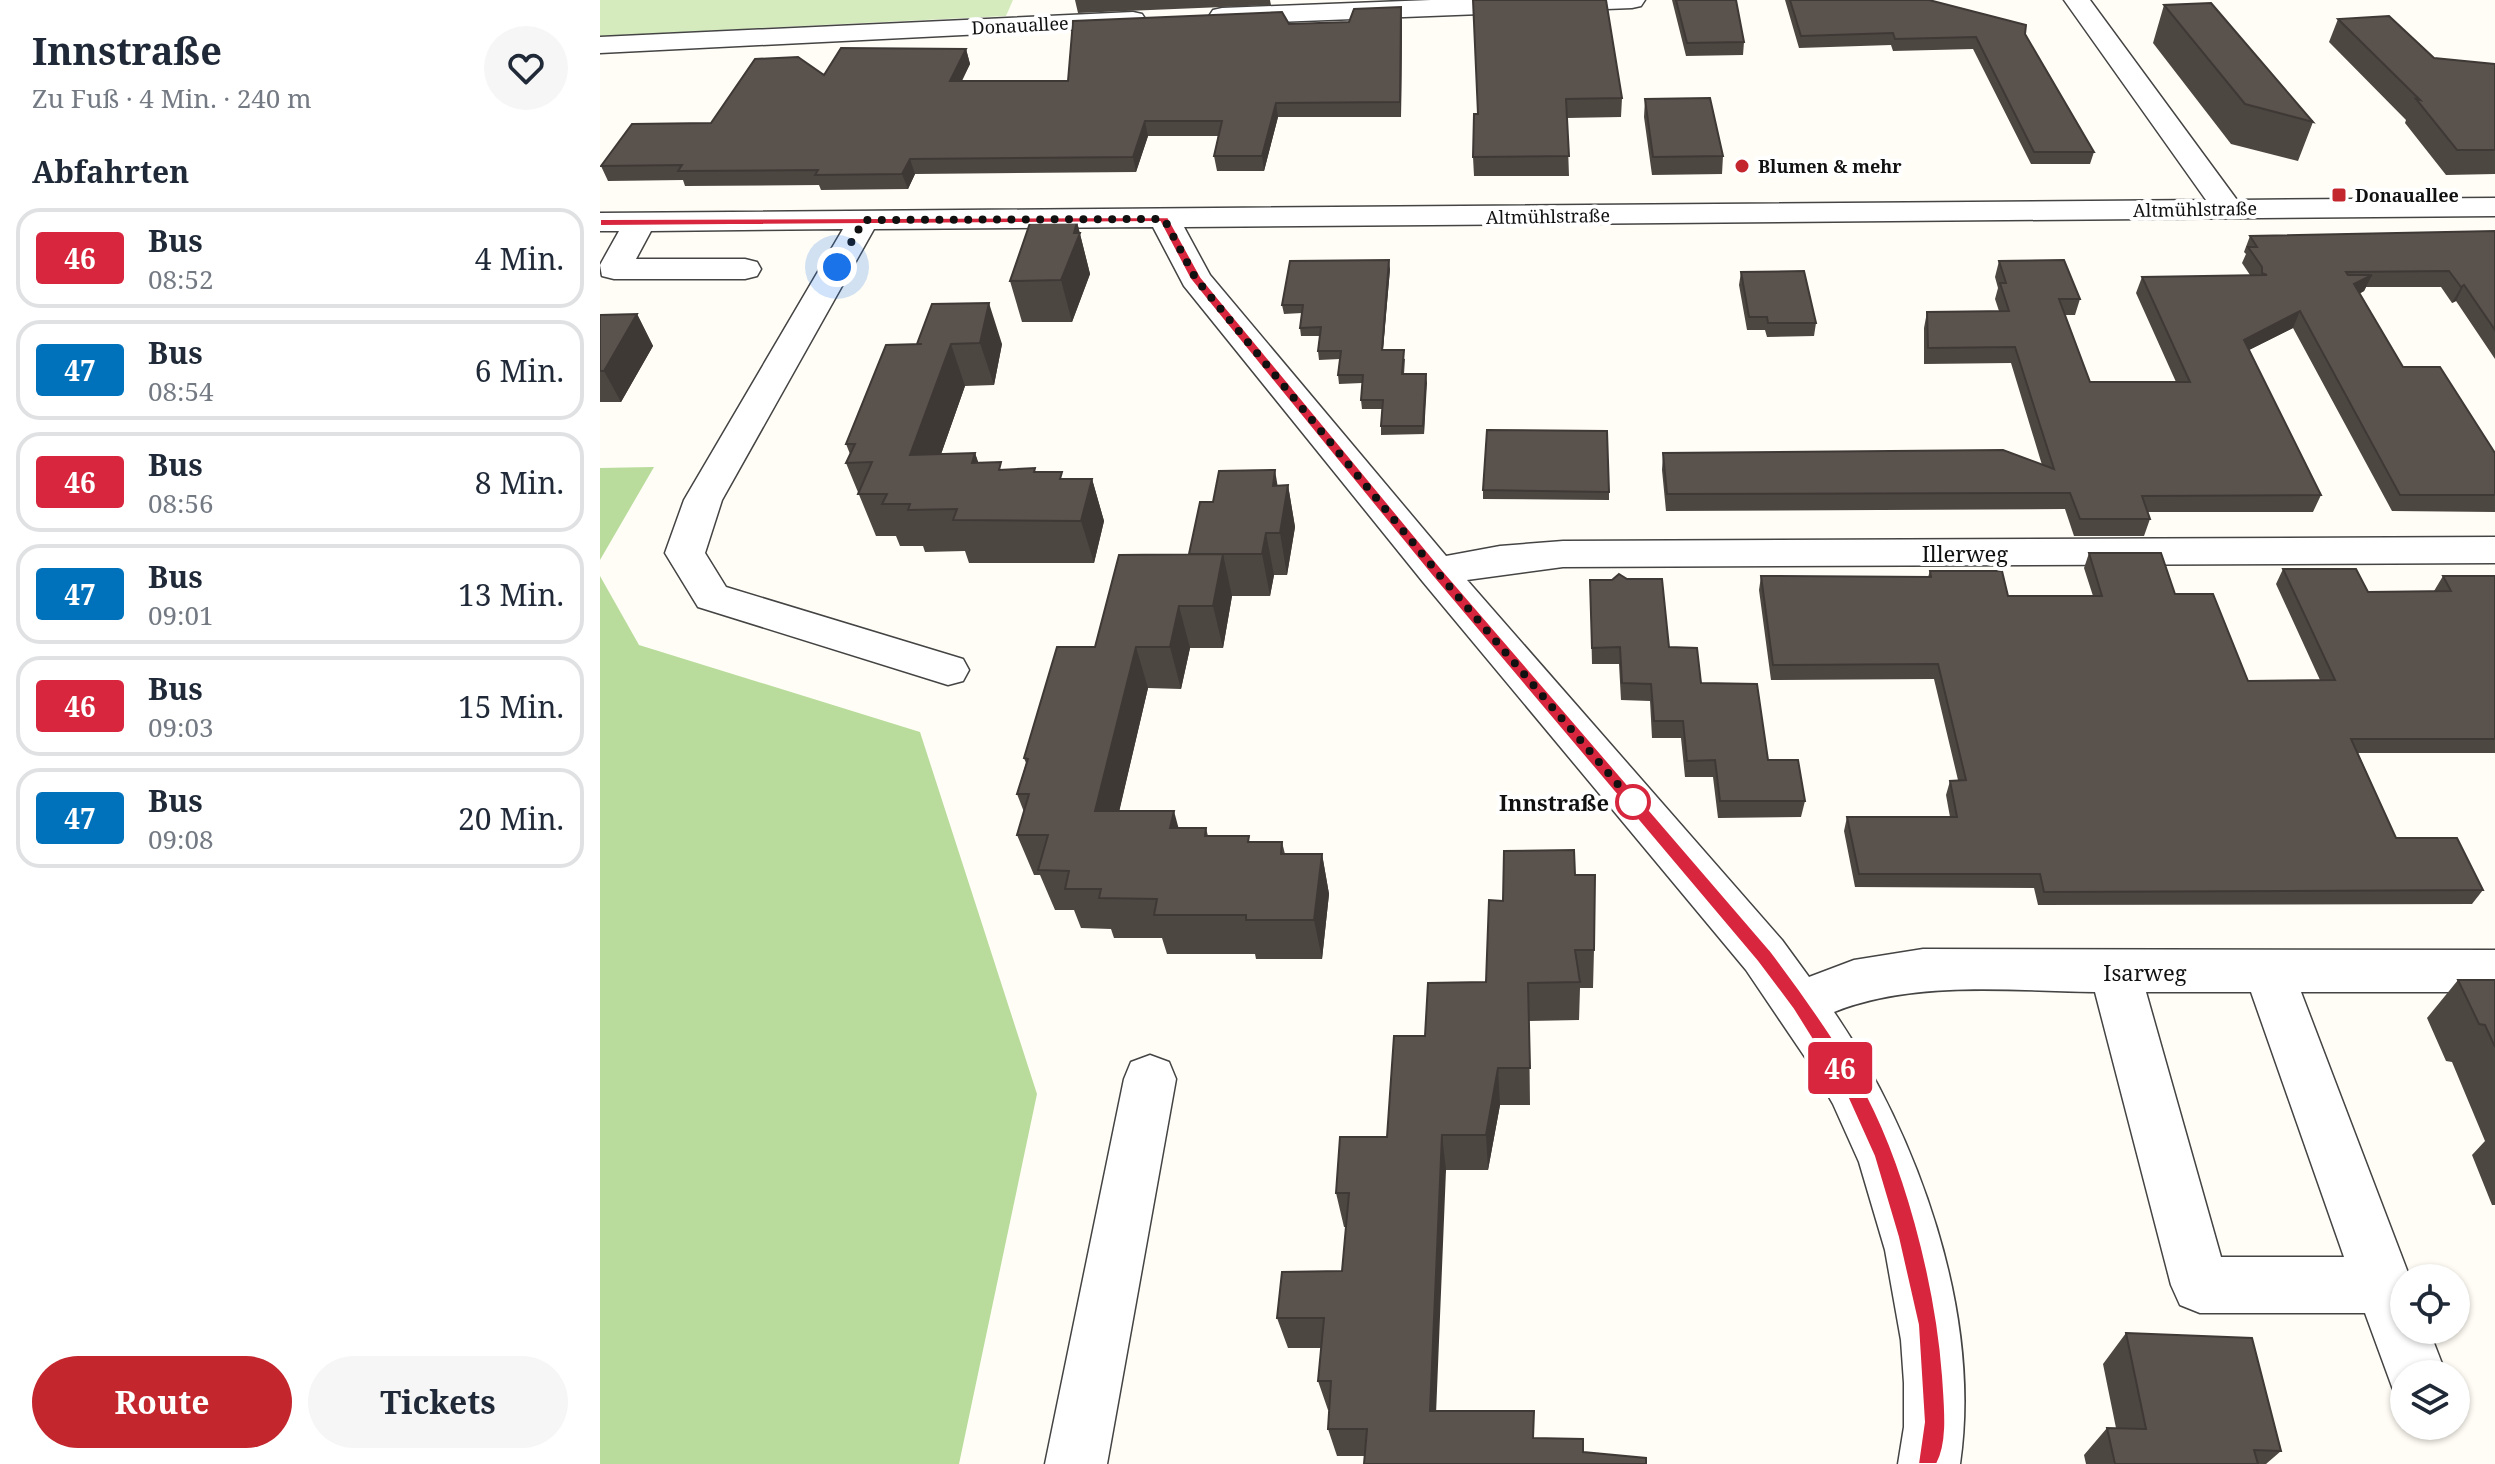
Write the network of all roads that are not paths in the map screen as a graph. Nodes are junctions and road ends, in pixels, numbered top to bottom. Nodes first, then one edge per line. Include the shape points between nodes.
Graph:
1 (1632, 0) edge
2 (2077, 0) edge
3 (1201, 17) edge
4 (1156, 19) edge
5 (600, 45) edge
6 (2495, 207) edge
7 (2228, 209) junction
8 (1164, 219) junction
9 (864, 220) junction
10 (600, 222) edge
11 (640, 222) junction
12 (745, 269) dead end
13 (2489, 561) edge
14 (1437, 572) junction
15 (948, 670) dead end
16 (2495, 971) edge
17 (2115, 972) junction
18 (2269, 973) junction
19 (1799, 1003) junction
20 (1150, 1079) dead end
21 (2381, 1285) junction
22 (2410, 1360) edge
23 (1076, 1464) edge
24 (1929, 1464) edge

1 - 3 street
2 - 7 street
4 - 5 street, Donauallee
6 - 7 street, Altmühlstraße
7 - 8 street, Altmühlstraße
8 - 9 street, Altmühlstraße
8 - 14 street via 1196,279
9 - 11 street, Altmühlstraße
9 - 15 street via 703,500 685,553 712,597
10 - 11 street, Altmühlstraße
11 - 12 street via 614,269
13 - 14 street, Illerweg via 1563,554
14 - 19 street via 1764,955
16 - 18 street, Isarweg
17 - 18 street, Isarweg
17 - 19 street, Isarweg via 1923,970 1854,982
17 - 21 street via 2200,1285
18 - 21 street
19 - 24 street via 1853,1088 1884,1156 1908,1237 1929,1325 1935,1422
20 - 23 street
21 - 22 street

